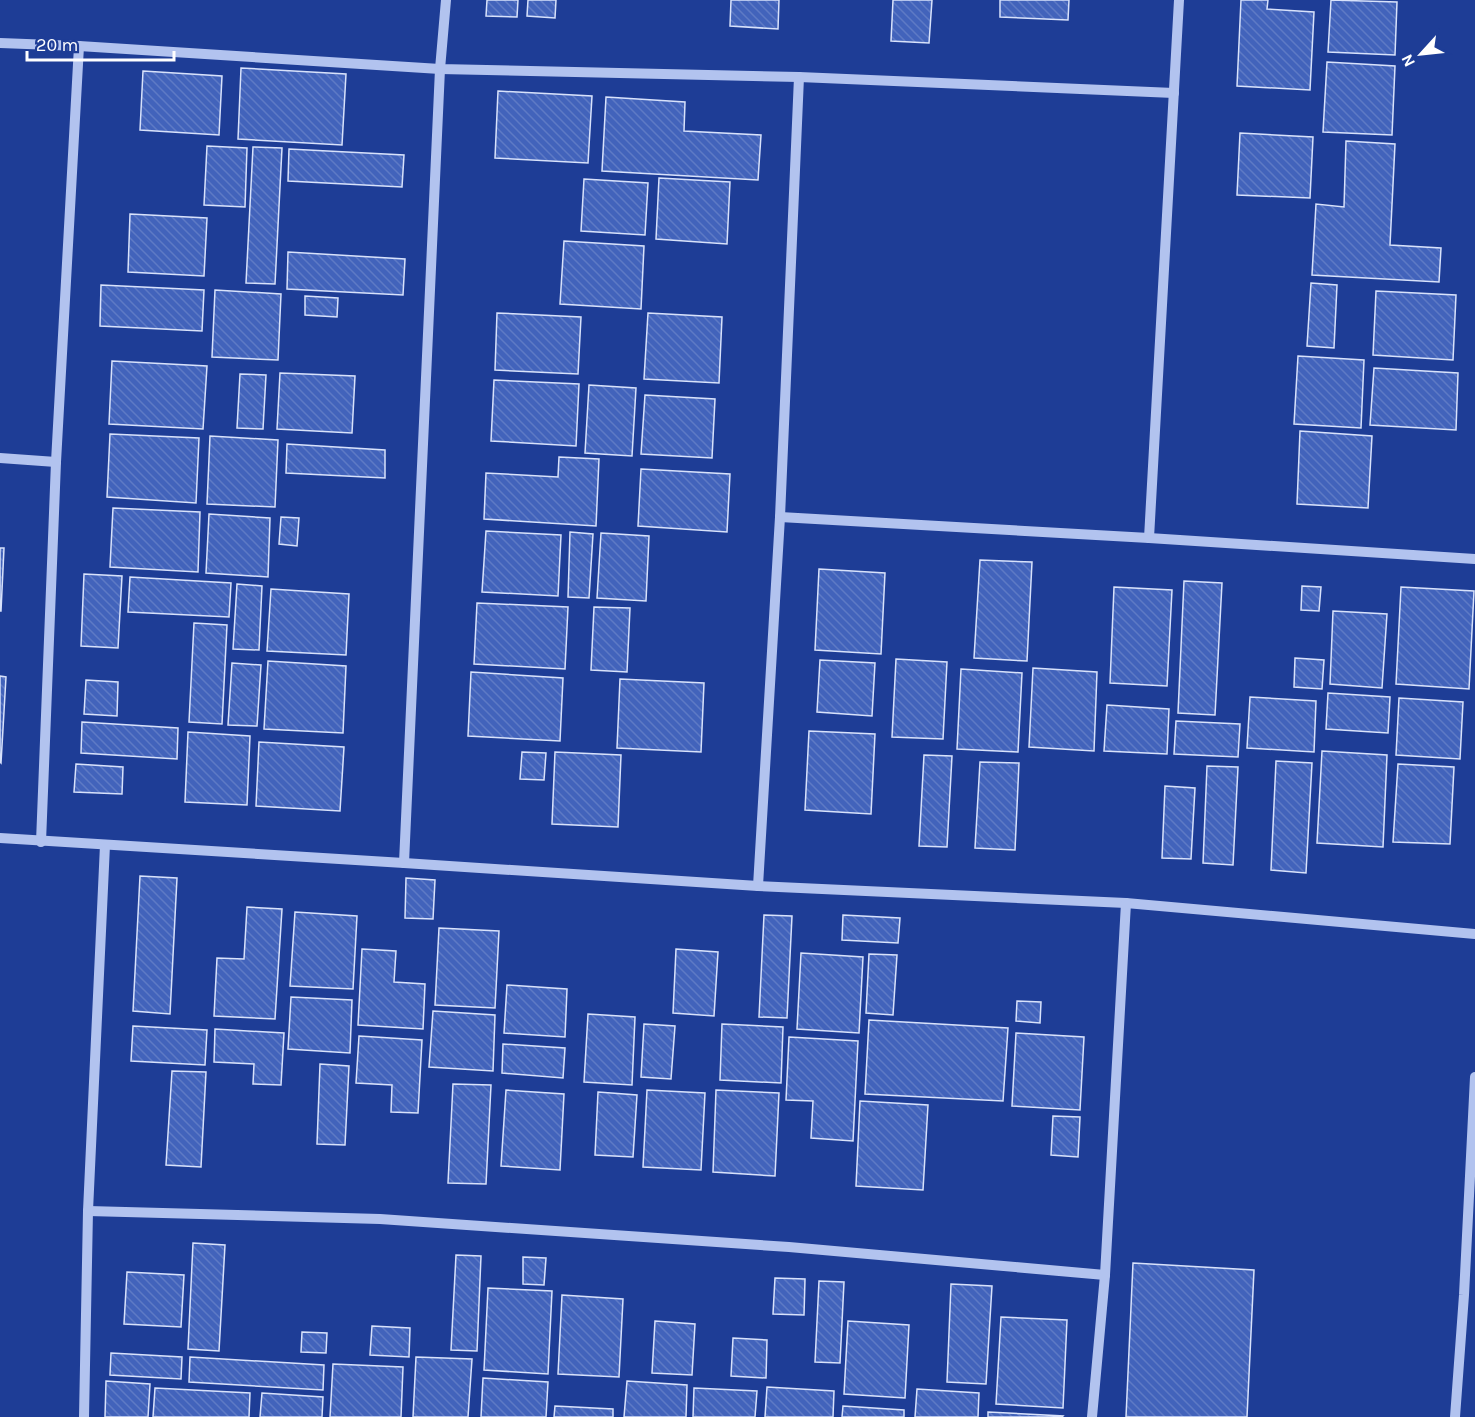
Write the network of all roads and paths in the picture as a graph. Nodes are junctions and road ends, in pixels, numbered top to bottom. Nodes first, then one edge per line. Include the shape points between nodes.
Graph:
1 (446, 0) edge
2 (1179, 0) edge
3 (0, 43) edge
4 (79, 46) junction
5 (440, 69) junction
6 (799, 77) junction
7 (1174, 93) junction
8 (0, 458) edge
9 (56, 462) junction
10 (780, 517) junction
11 (1149, 538) junction
12 (1475, 559) edge
13 (0, 838) edge
14 (41, 842) junction
15 (105, 845) junction
16 (404, 862) junction
17 (758, 886) junction
18 (1126, 903) junction
19 (1475, 934) edge
20 (1475, 1077) edge
21 (88, 1211) junction
22 (1105, 1275) junction
23 (1469, 1296) edge
24 (84, 1417) edge
25 (1092, 1417) edge
26 (1455, 1417) edge

1 - 5 street
2 - 7 street
3 - 4 street
4 - 5 street
4 - 9 street
5 - 6 street
5 - 16 street
6 - 7 street
6 - 10 street
7 - 11 street
8 - 9 street
9 - 14 street
10 - 11 street
10 - 17 street
11 - 12 street
13 - 14 street
14 - 15 street
15 - 16 street
15 - 21 street
16 - 17 street
17 - 18 street
18 - 19 street
18 - 22 street
20 - 23 street
21 - 22 street via 380,1219 789,1247
21 - 24 street
22 - 25 street
23 - 26 street

